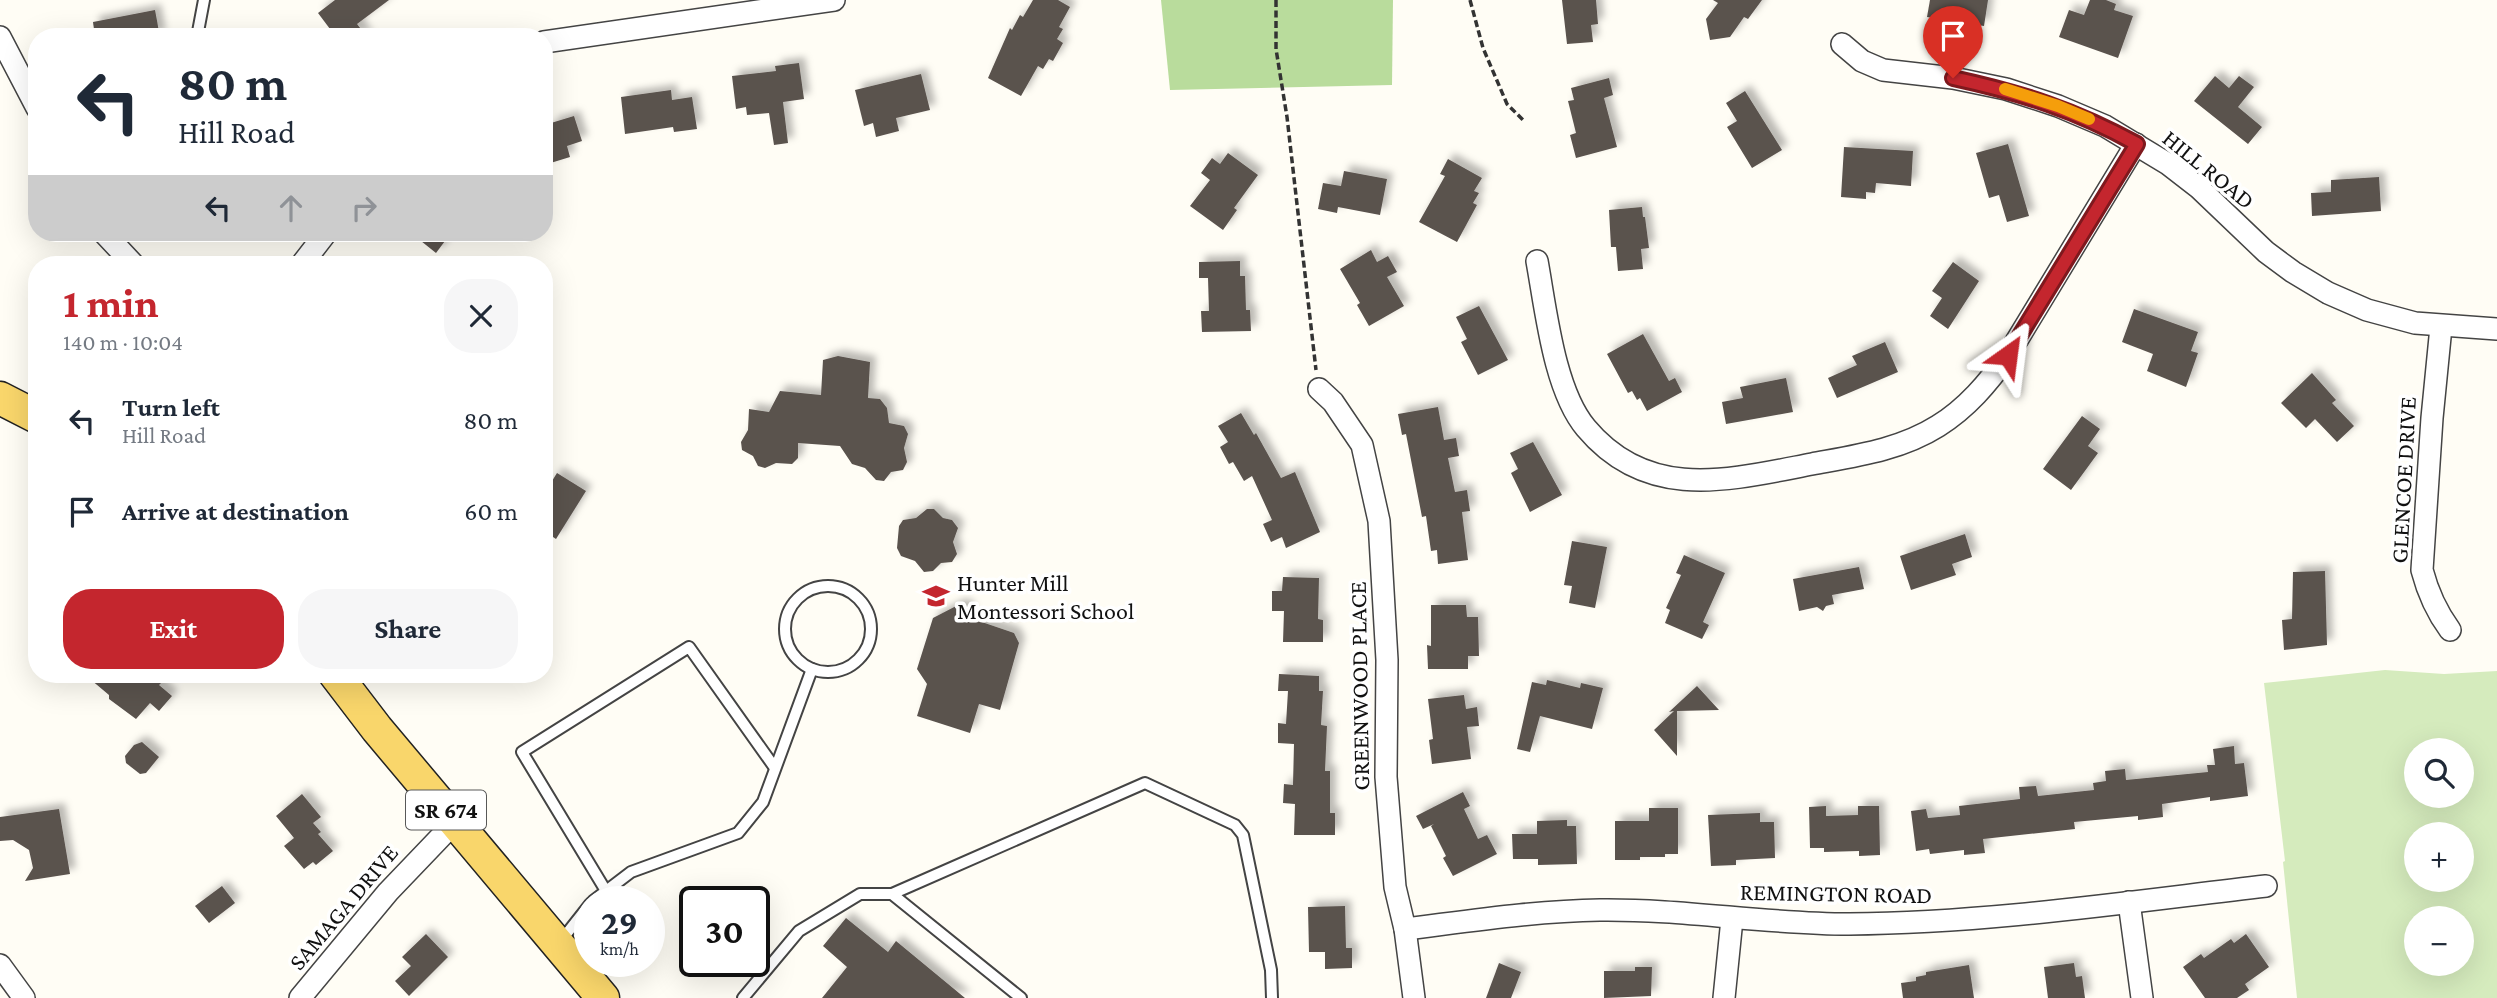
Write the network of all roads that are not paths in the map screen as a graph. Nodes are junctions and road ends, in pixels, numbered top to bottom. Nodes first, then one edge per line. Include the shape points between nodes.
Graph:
1 (204, 0) edge
2 (834, 0) edge
3 (199, 28) edge
4 (0, 37) edge
5 (553, 41) edge
6 (1842, 44) dead end
7 (28, 91) edge
8 (2137, 144) junction
9 (112, 242) edge
10 (319, 242) edge
11 (126, 256) edge
12 (308, 256) edge
13 (1537, 261) dead end
14 (2441, 327) junction
15 (2497, 329) edge
16 (1318, 389) road end
17 (0, 398) edge
18 (28, 412) edge
19 (2450, 630) dead end
20 (812, 669) junction
21 (342, 683) edge
22 (775, 768) junction
23 (455, 822) junction
24 (604, 886) edge
25 (613, 886) edge
26 (2266, 886) dead end
27 (892, 894) junction
28 (2129, 902) junction
29 (1732, 919) junction
30 (574, 925) edge
31 (1405, 929) junction
32 (558, 945) junction
33 (0, 965) edge
34 (24, 998) edge
35 (300, 998) edge
36 (603, 998) edge
37 (743, 998) edge
38 (1021, 998) edge
39 (1272, 998) edge
40 (1414, 998) edge
41 (1724, 998) edge
42 (2142, 998) edge

1 - 3 lane
2 - 5 street
4 - 7 street
6 - 8 street, HILL ROAD via 1862,61 1883,70 2006,89 2058,106
8 - 13 street via 1988,383 1937,427 1874,453 1698,481 1648,473 1624,461 1584,426 1570,404
8 - 14 street, HILL ROAD via 2199,188 2293,272 2367,310
9 - 11 street
10 - 12 street
14 - 15 street, HILL ROAD
14 - 19 street, GLENCOE DRIVE via 2422,570 2428,592
16 - 31 street, GREENWOOD PLACE via 1333,402 1362,445 1379,521 1387,660 1386,777 1395,887
17 - 18 main road
20 - 20 lane via 826,672 846,667 863,654 869,642 869,614 851,592 824,586 810,590 798,598 788,616 786,637 791,651
20 - 22 lane
21 - 23 main road, SR 674
22 - 24 lane via 690,647 522,752
22 - 25 lane via 763,802 738,833 631,872
23 - 32 main road, SR 674
23 - 35 street, SAMAGA DRIVE via 387,892
26 - 28 street, REMINGTON ROAD
27 - 37 lane via 859,894 799,931
27 - 38 lane
27 - 39 lane via 1145,783 1235,825 1243,835 1271,970
28 - 29 street, REMINGTON ROAD via 1920,922
28 - 42 street
29 - 31 street, REMINGTON ROAD via 1600,910
29 - 41 street
30 - 32 lane
31 - 40 street, GREENWOOD PLACE
32 - 36 main road, SR 674
33 - 34 street

